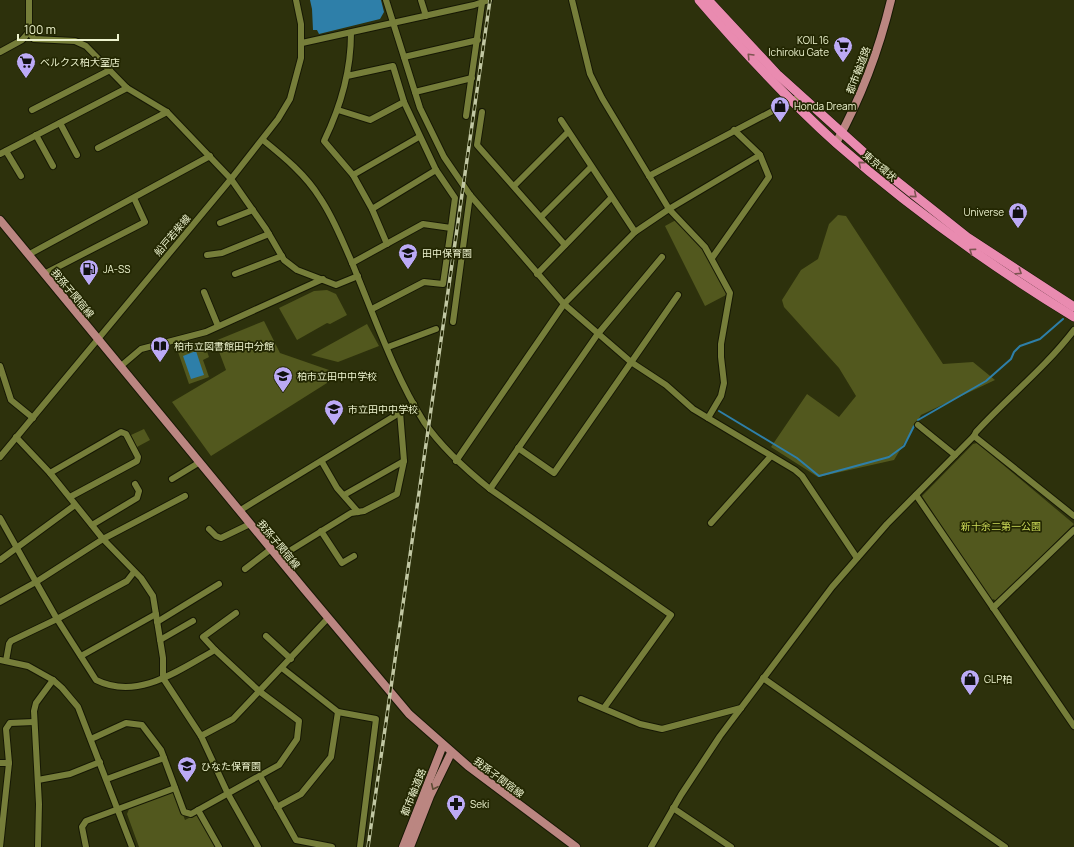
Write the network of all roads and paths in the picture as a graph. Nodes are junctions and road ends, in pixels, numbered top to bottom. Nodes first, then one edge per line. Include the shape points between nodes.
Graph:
1 (29, 0) edge
2 (296, 0) edge
3 (386, 0) edge
4 (421, 0) edge
5 (489, 0) edge
6 (572, 0) edge
7 (699, 0) edge
8 (708, 0) edge
9 (891, 0) edge
10 (482, 3) junction
11 (426, 16) junction
12 (394, 23) junction
13 (29, 32) junction
14 (351, 33) junction
15 (478, 40) junction
16 (302, 43) junction
17 (0, 52) edge
18 (404, 57) junction
19 (110, 70) junction
20 (347, 76) junction
21 (472, 78) junction
22 (127, 88) junction
23 (415, 92) junction
24 (801, 96) junction
25 (791, 99) junction
26 (404, 102) junction
27 (32, 110) dead end
28 (338, 110) junction
29 (167, 112) junction
30 (482, 112) dead end
31 (466, 116) dead end
32 (561, 120) dead end
33 (60, 123) junction
34 (734, 130) junction
35 (568, 132) junction
36 (842, 133) junction
37 (36, 135) junction
38 (419, 137) junction
39 (263, 140) junction
40 (836, 143) junction
41 (98, 148) dead end
42 (3, 153) edge
43 (77, 155) dead end
44 (760, 155) junction
45 (210, 156) junction
46 (53, 166) dead end
47 (591, 167) junction
48 (436, 170) junction
49 (353, 175) junction
50 (21, 176) dead end
51 (649, 176) junction
52 (231, 179) junction
53 (514, 186) junction
54 (470, 195) junction
55 (134, 198) junction
56 (611, 198) junction
57 (372, 209) junction
58 (669, 209) junction
59 (253, 210) junction
60 (541, 217) junction
61 (0, 220) edge
62 (220, 223) dead end
63 (451, 228) junction
64 (635, 232) junction
65 (269, 234) junction
66 (387, 244) junction
67 (564, 245) junction
68 (28, 255) junction
69 (207, 255) dead end
70 (282, 256) junction
71 (662, 256) dead end
72 (712, 258) junction
73 (352, 263) junction
74 (44, 274) junction
75 (235, 274) dead end
76 (537, 274) junction
77 (358, 276) junction
78 (323, 279) junction
79 (204, 292) dead end
80 (678, 295) dead end
81 (564, 304) junction
82 (1074, 307) edge
83 (372, 309) junction
84 (1074, 317) edge
85 (453, 322) dead end
86 (218, 326) junction
87 (436, 329) dead end
88 (1074, 330) edge
89 (597, 335) junction
90 (98, 339) junction
91 (388, 347) junction
92 (631, 362) junction
93 (0, 366) edge
94 (121, 366) junction
95 (414, 404) junction
96 (400, 412) junction
97 (33, 418) junction
98 (708, 418) junction
99 (918, 425) dead end
100 (974, 436) junction
101 (16, 437) junction
102 (518, 448) junction
103 (955, 455) junction
104 (771, 456) junction
105 (0, 457) edge
106 (456, 460) junction
107 (404, 461) junction
108 (200, 462) junction
109 (322, 462) junction
110 (50, 473) junction
111 (172, 479) dead end
112 (135, 484) dead end
113 (490, 489) junction
114 (344, 495) junction
115 (916, 495) junction
116 (185, 496) dead end
117 (70, 497) junction
118 (75, 505) junction
119 (239, 511) junction
120 (358, 512) junction
121 (1074, 516) edge
122 (0, 518) edge
123 (711, 522) dead end
124 (250, 524) junction
125 (92, 525) junction
126 (209, 529) dead end
127 (1074, 530) edge
128 (321, 531) junction
129 (103, 539) junction
130 (16, 548) junction
131 (271, 549) junction
132 (354, 556) dead end
133 (278, 558) junction
134 (857, 558) junction
135 (0, 560) edge
136 (245, 568) dead end
137 (134, 572) junction
138 (36, 582) junction
139 (219, 584) dead end
140 (0, 602) edge
141 (993, 608) junction
142 (156, 614) junction
143 (236, 614) dead end
144 (328, 618) junction
145 (58, 619) junction
146 (193, 621) dead end
147 (157, 622) junction
148 (266, 636) dead end
149 (160, 640) junction
150 (215, 650) junction
151 (81, 656) junction
152 (290, 659) junction
153 (3, 661) edge
154 (282, 668) junction
155 (163, 678) junction
156 (763, 678) junction
157 (53, 680) junction
158 (259, 691) junction
159 (581, 699) dead end
160 (604, 708) junction
161 (741, 708) junction
162 (338, 712) junction
163 (34, 722) junction
164 (1074, 726) edge
165 (201, 736) junction
166 (91, 739) junction
167 (443, 745) junction
168 (451, 752) junction
169 (164, 758) junction
170 (100, 762) junction
171 (0, 763) edge
172 (9, 763) junction
173 (260, 776) junction
174 (106, 779) junction
175 (38, 780) junction
176 (175, 788) junction
177 (228, 794) junction
178 (277, 807) junction
179 (673, 808) junction
180 (118, 809) junction
181 (198, 810) junction
182 (0, 847) edge
183 (38, 847) edge
184 (86, 847) edge
185 (132, 847) edge
186 (219, 847) edge
187 (258, 847) edge
188 (332, 847) edge
189 (360, 847) edge
190 (403, 847) edge
191 (410, 847) edge
192 (576, 847) edge
193 (651, 847) edge
194 (731, 847) edge
195 (1005, 847) edge

1 - 13 street
2 - 16 street, 船戸若柴線
3 - 12 street
4 - 11 street
5 - 10 street
6 - 51 street via 590,74
25 -> 7 highway, 東京環状
8 - 24 highway, 東京環状
9 - 36 main road, 都市軸道路 via 876,54
10 - 11 street
10 - 15 street
11 - 12 street
12 - 14 street
12 - 18 street
13 - 17 street via 22,40
13 - 19 street via 34,39 75,41 86,46
14 - 16 street
14 - 20 street
15 - 18 street
15 - 21 street
16 - 39 street, 船戸若柴線 via 298,74 290,99
18 - 23 street
19 - 22 street
19 - 27 street
20 - 26 street via 393,66
20 - 28 street
21 - 23 street
21 - 31 street
22 - 29 street
22 - 33 street
23 - 54 street via 444,157
24 - 25 street
24 - 36 highway, 東京環状
25 - 34 street
25 - 40 highway, 東京環状
26 - 28 street via 370,120
26 - 38 street
28 - 49 street via 324,141
29 - 41 street
29 - 45 street
30 - 53 street via 477,145
32 - 35 street
33 - 37 street
33 - 43 street
34 - 44 street
34 - 51 street
35 - 47 street
35 - 53 street
36 - 40 main road, 都市軸道路
36 -> 82 highway, 東京環状 via 936,213 1020,273
37 - 42 street
37 - 46 street
38 - 48 street
38 - 49 street
39 - 52 street, 船戸若柴線
39 - 73 street via 301,175 320,197
84 -> 40 highway, 東京環状 via 957,240
42 - 50 street
44 - 58 street
44 - 72 street via 769,177
45 - 52 street
45 - 55 street
47 - 56 street
47 - 60 street
48 - 57 street
48 - 63 street via 455,198
49 - 57 street
51 - 58 street
52 - 59 street
52 - 90 street, 船戸若柴線
53 - 60 street
54 - 76 street
54 - 85 street
55 - 68 street
55 - 74 street via 145,222
56 - 64 street
56 - 67 street
57 - 66 street
58 - 64 street
58 - 72 street
59 - 62 street
59 - 65 street
60 - 67 street
61 - 68 main road, 我孫子関宿線
63 - 66 street via 423,224
63 - 83 street via 442,284 424,282
64 - 81 street
65 - 69 street via 222,253
65 - 70 street
66 - 73 street
67 - 76 street
68 - 74 main road, 我孫子関宿線
70 - 75 street
70 - 78 street via 297,270
71 - 89 street
72 - 98 street via 730,293 721,350 724,383
73 - 77 street
74 - 90 main road, 我孫子関宿線
76 - 81 street
77 - 78 street via 336,285
77 - 83 street
78 - 86 street
79 - 86 street
80 - 92 street
81 - 89 street
81 - 106 street
83 - 91 street
86 - 94 street via 206,332 142,349
87 - 91 street
88 - 100 street via 1053,356 994,412
89 - 92 street
89 - 102 street
90 - 94 main road, 我孫子関宿線
90 - 97 street, 船戸若柴線
91 - 95 street
92 - 98 street
92 - 102 street via 554,473
93 - 97 street via 11,400
94 - 108 main road, 我孫子関宿線
95 - 96 street
95 - 106 street via 432,432
96 - 107 street
96 - 109 street
97 - 101 street, 船戸若柴線
98 - 104 street
99 - 103 street
100 - 103 street
100 - 121 street
101 - 105 street, 船戸若柴線
101 - 110 street
102 - 113 street
103 - 115 street
104 - 123 street
104 - 134 street via 802,476
106 - 113 street
107 - 114 street
107 - 120 street via 397,494
108 - 111 street
108 - 119 main road, 我孫子関宿線
109 - 114 street
109 - 119 street
110 - 117 street
110 - 117 street via 121,432 126,434 138,457 137,461
112 - 125 street via 139,491 137,498
113 - 160 street via 671,615
114 - 120 street
115 - 134 street
115 - 141 street
116 - 129 street
117 - 118 street
118 - 125 street
118 - 130 street
119 - 124 main road, 我孫子関宿線
120 - 128 street via 351,513
122 - 130 street
124 - 126 street via 221,538
124 - 131 main road, 我孫子関宿線
125 - 129 street
127 - 141 street
128 - 132 street via 342,563
128 - 133 street
129 - 137 street
129 - 138 street
130 - 135 street
130 - 138 street
131 - 133 main road, 我孫子関宿線
131 - 136 street
133 - 144 main road, 我孫子関宿線
134 - 156 street
137 - 142 street via 152,596
137 - 145 street via 127,581
138 - 140 street
138 - 145 street
139 - 147 street
141 - 164 street
142 - 147 street
142 - 151 street
143 - 150 street via 203,637
144 - 152 street
144 - 167 main road, 我孫子関宿線 via 409,714
145 - 151 street
145 - 153 street via 11,641
146 - 149 street
147 - 149 street
148 - 152 street
149 - 155 street
150 - 155 street
150 - 158 street
151 - 155 street via 96,680 102,682 132,688
152 - 154 street
153 - 157 street via 28,666
154 - 158 street
154 - 162 street
155 - 165 street
156 - 161 street
156 - 195 street
157 - 163 street via 36,703
157 - 166 street via 78,707
158 - 165 street via 233,719
158 - 173 street via 299,722 295,743 279,765
159 - 160 street
160 - 161 street via 640,724 662,729
161 - 179 street
162 - 178 street via 331,757 301,794
162 - 189 street via 373,718 377,721
163 - 172 street via 7,725
163 - 175 street
165 - 177 street
166 - 169 street via 126,724 137,723 146,729
166 - 170 street
167 - 168 main road, 我孫子関宿線
167 - 190 main road, 都市軸道路
168 -> 191 main road, 都市軸道路
168 - 192 main road, 我孫子関宿線
169 - 174 street
169 - 176 street
170 - 174 street
170 - 175 street via 70,774
171 - 172 street
172 - 182 street
173 - 177 street
173 - 178 street
174 - 180 street
175 - 183 street
176 - 180 street
176 - 181 street via 184,812 190,814
177 - 181 street
177 - 187 street
178 - 188 street via 296,840
179 - 193 street
179 - 194 street
180 - 184 street via 83,823
180 - 185 street
181 - 186 street

